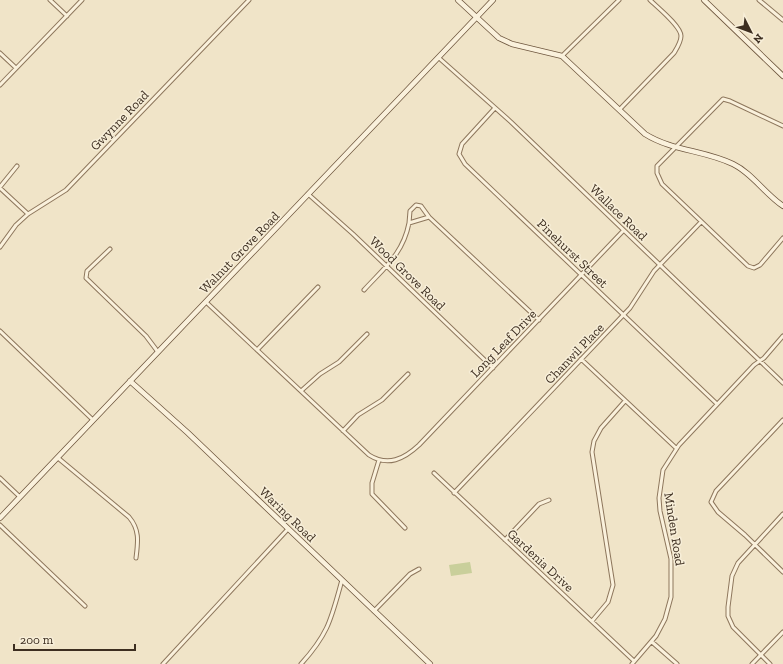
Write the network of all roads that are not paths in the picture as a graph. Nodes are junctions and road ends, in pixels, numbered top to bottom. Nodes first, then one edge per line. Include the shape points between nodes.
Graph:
1 (50, 0) edge
2 (82, 0) edge
3 (249, 0) edge
4 (458, 0) edge
5 (492, 0) edge
6 (619, 0) edge
7 (650, 0) edge
8 (704, 0) edge
9 (759, 0) edge
10 (67, 16) junction
11 (476, 17) junction
12 (783, 20) edge
13 (0, 53) edge
14 (562, 56) junction
15 (439, 58) junction
16 (16, 68) junction
17 (783, 76) edge
18 (0, 85) edge
19 (494, 109) junction
20 (620, 109) junction
21 (783, 126) edge
22 (674, 148) junction
23 (17, 166) dead end
24 (0, 188) edge
25 (308, 194) junction
26 (783, 206) edge
27 (28, 214) junction
28 (429, 217) junction
29 (701, 222) junction
30 (410, 223) junction
31 (623, 230) junction
32 (783, 238) edge
33 (0, 247) edge
34 (110, 249) dead end
35 (660, 265) junction
36 (386, 266) junction
37 (754, 268) junction
38 (754, 273) dead end
39 (582, 274) junction
40 (318, 287) dead end
41 (364, 290) dead end
42 (206, 302) junction
43 (624, 315) junction
44 (539, 320) junction
45 (0, 331) edge
46 (367, 334) dead end
47 (783, 336) edge
48 (257, 350) junction
49 (158, 352) junction
50 (582, 359) junction
51 (760, 361) junction
52 (493, 368) junction
53 (408, 374) dead end
54 (130, 381) junction
55 (783, 383) edge
56 (301, 391) junction
57 (625, 401) junction
58 (717, 404) junction
59 (93, 420) junction
60 (783, 420) edge
61 (343, 431) junction
62 (676, 448) junction
63 (58, 458) junction
64 (379, 460) junction
65 (434, 473) dead end
66 (0, 478) edge
67 (454, 493) junction
68 (20, 497) junction
69 (549, 500) dead end
70 (783, 514) edge
71 (0, 518) edge
72 (0, 525) edge
73 (288, 528) junction
74 (405, 528) dead end
75 (505, 540) junction
76 (755, 544) junction
77 (136, 558) dead end
78 (419, 569) dead end
79 (783, 572) edge
80 (342, 580) junction
81 (86, 606) dead end
82 (374, 611) junction
83 (592, 621) junction
84 (783, 632) edge
85 (652, 642) junction
86 (761, 655) junction
87 (633, 662) edge
88 (163, 664) edge
89 (302, 664) edge
90 (430, 664) edge
91 (677, 664) edge
92 (752, 664) edge
93 (770, 664) edge

1 - 10 street
2 - 10 street
3 - 27 street, Gwynne Road via 66,190
4 - 11 main road
5 - 11 main road, Walnut Grove Road
6 - 14 street
7 - 20 street via 676,26 681,35 680,43 674,54
8 - 17 main road
9 - 12 street
10 - 16 street
11 - 14 main road via 499,38 512,44
11 - 15 main road, Walnut Grove Road
13 - 16 street
14 - 20 main road
15 - 19 street, Wallace Road
15 - 25 main road, Walnut Grove Road
16 - 18 street
19 - 31 street, Wallace Road via 511,122
19 - 39 street, Pinehurst Street via 462,144 459,154 465,164
20 - 22 main road via 645,134
21 - 22 street via 723,99
22 - 26 main road via 734,164
22 - 29 street via 657,166 659,179
23 - 24 street
24 - 27 street
25 - 36 street, Wood Grove Road
25 - 42 main road, Walnut Grove Road
27 - 33 street, Gwynne Road via 16,225
28 - 30 street
28 - 30 street via 422,206 413,206 410,210
28 - 44 street
29 - 35 street, Chanwil Place
29 - 37 street via 748,266
30 - 36 street via 402,246
31 - 35 street, Wallace Road
31 - 39 street, Long Leaf Drive
32 - 37 street via 760,265
34 - 49 street via 87,271 86,278 146,336
35 - 43 street, Chanwil Place
35 - 51 street, Wallace Road
36 - 41 street
36 - 52 street, Wood Grove Road
37 - 38 street
39 - 43 street, Pinehurst Street
39 - 44 street, Long Leaf Drive
40 - 48 street
42 - 48 street
42 - 49 main road, Walnut Grove Road
43 - 50 street, Chanwil Place
43 - 58 street, Pinehurst Street
44 - 52 street, Long Leaf Drive
45 - 59 street
46 - 56 street via 339,362
47 - 51 street, Minden Road
48 - 56 street
49 - 54 main road, Walnut Grove Road
50 - 57 street
50 - 67 street, Chanwil Place
51 - 55 street, Wallace Road
51 - 58 street, Minden Road
52 - 64 street, Long Leaf Drive via 413,450 403,458 392,461
53 - 61 street via 382,400 358,415
54 - 59 main road, Walnut Grove Road
54 - 73 main road, Waring Road
56 - 61 street
57 - 62 street
57 - 83 street via 600,428 592,448 613,588 608,602
58 - 62 street, Minden Road
59 - 63 main road, Walnut Grove Road
60 - 76 street via 716,491 711,502 715,510
61 - 64 street via 369,455
62 - 85 street, Minden Road via 663,470 659,493 660,511 671,555 672,591 665,619
63 - 68 main road, Walnut Grove Road
63 - 77 street via 136,525 139,539
64 - 74 street via 372,483 372,494
65 - 67 street, Gardenia Drive
66 - 68 street
67 - 75 street, Gardenia Drive
68 - 71 main road, Walnut Grove Road
69 - 75 street via 539,504
70 - 76 street
72 - 81 street
73 - 80 main road, Waring Road
73 - 88 street
75 - 83 street, Gardenia Drive
76 - 79 street
76 - 86 street via 733,572 728,607 729,620 735,630
78 - 82 street via 410,574
80 - 82 main road, Waring Road
80 - 89 street via 327,629 319,644
82 - 90 main road, Waring Road
83 - 87 street, Gardenia Drive
84 - 86 street
85 - 87 street, Minden Road
85 - 91 street
86 - 92 street
86 - 93 street

